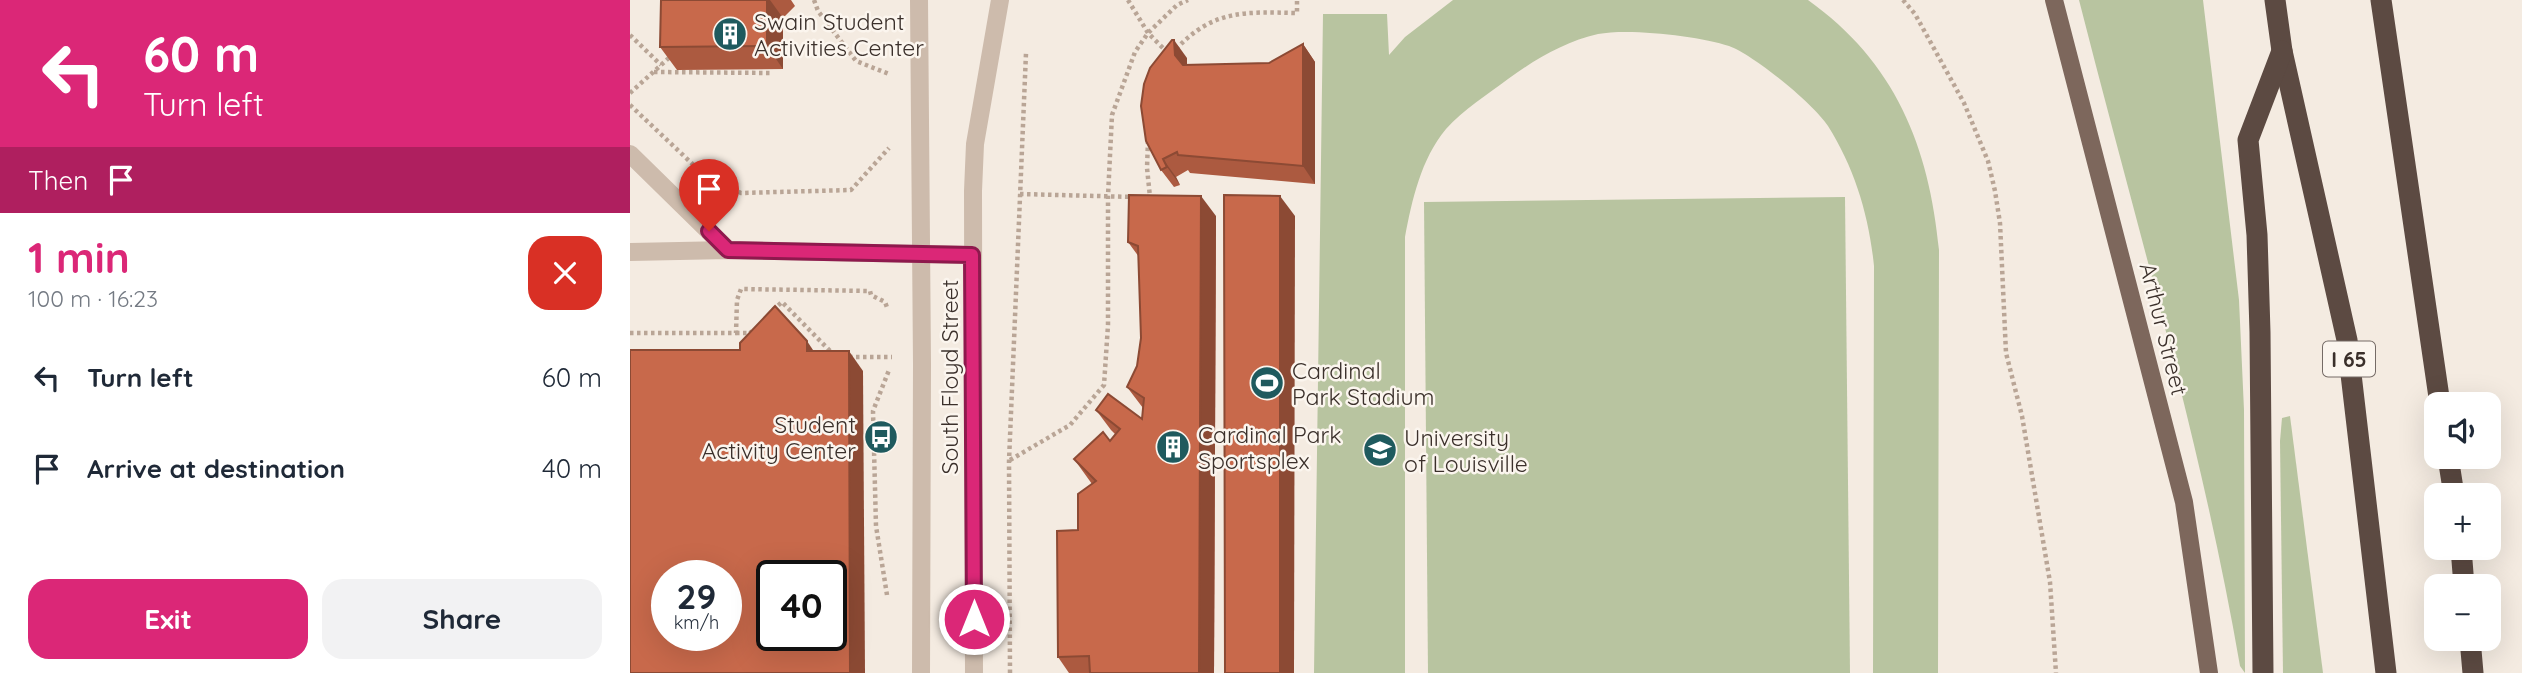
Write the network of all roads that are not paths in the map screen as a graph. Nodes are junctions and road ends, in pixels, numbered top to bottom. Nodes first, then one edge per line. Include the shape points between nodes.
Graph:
1 (919, 0) edge
2 (1000, 0) edge
3 (2054, 0) edge
4 (2275, 0) edge
5 (2381, 0) edge
6 (2282, 51) junction
7 (630, 153) edge
8 (728, 250) junction
9 (630, 252) edge
10 (972, 255) junction
11 (920, 256) junction
12 (2438, 392) edge
13 (2471, 651) edge
14 (921, 673) edge
15 (974, 673) edge
16 (2208, 673) edge
17 (2263, 673) edge
18 (2386, 673) edge
19 (2473, 673) edge

1 - 11 street, South Floyd Street
2 - 10 street, South Floyd Street via 975,144
3 - 16 main road, Arthur Street via 2183,502
4 - 6 highway, I 65
5 - 12 highway
6 - 17 highway via 2248,140 2260,318
6 - 18 highway, I 65 via 2347,340
7 - 8 street
8 - 9 street
8 - 11 street
10 - 11 street
10 - 15 street, South Floyd Street
11 - 14 street, South Floyd Street
13 - 19 highway

